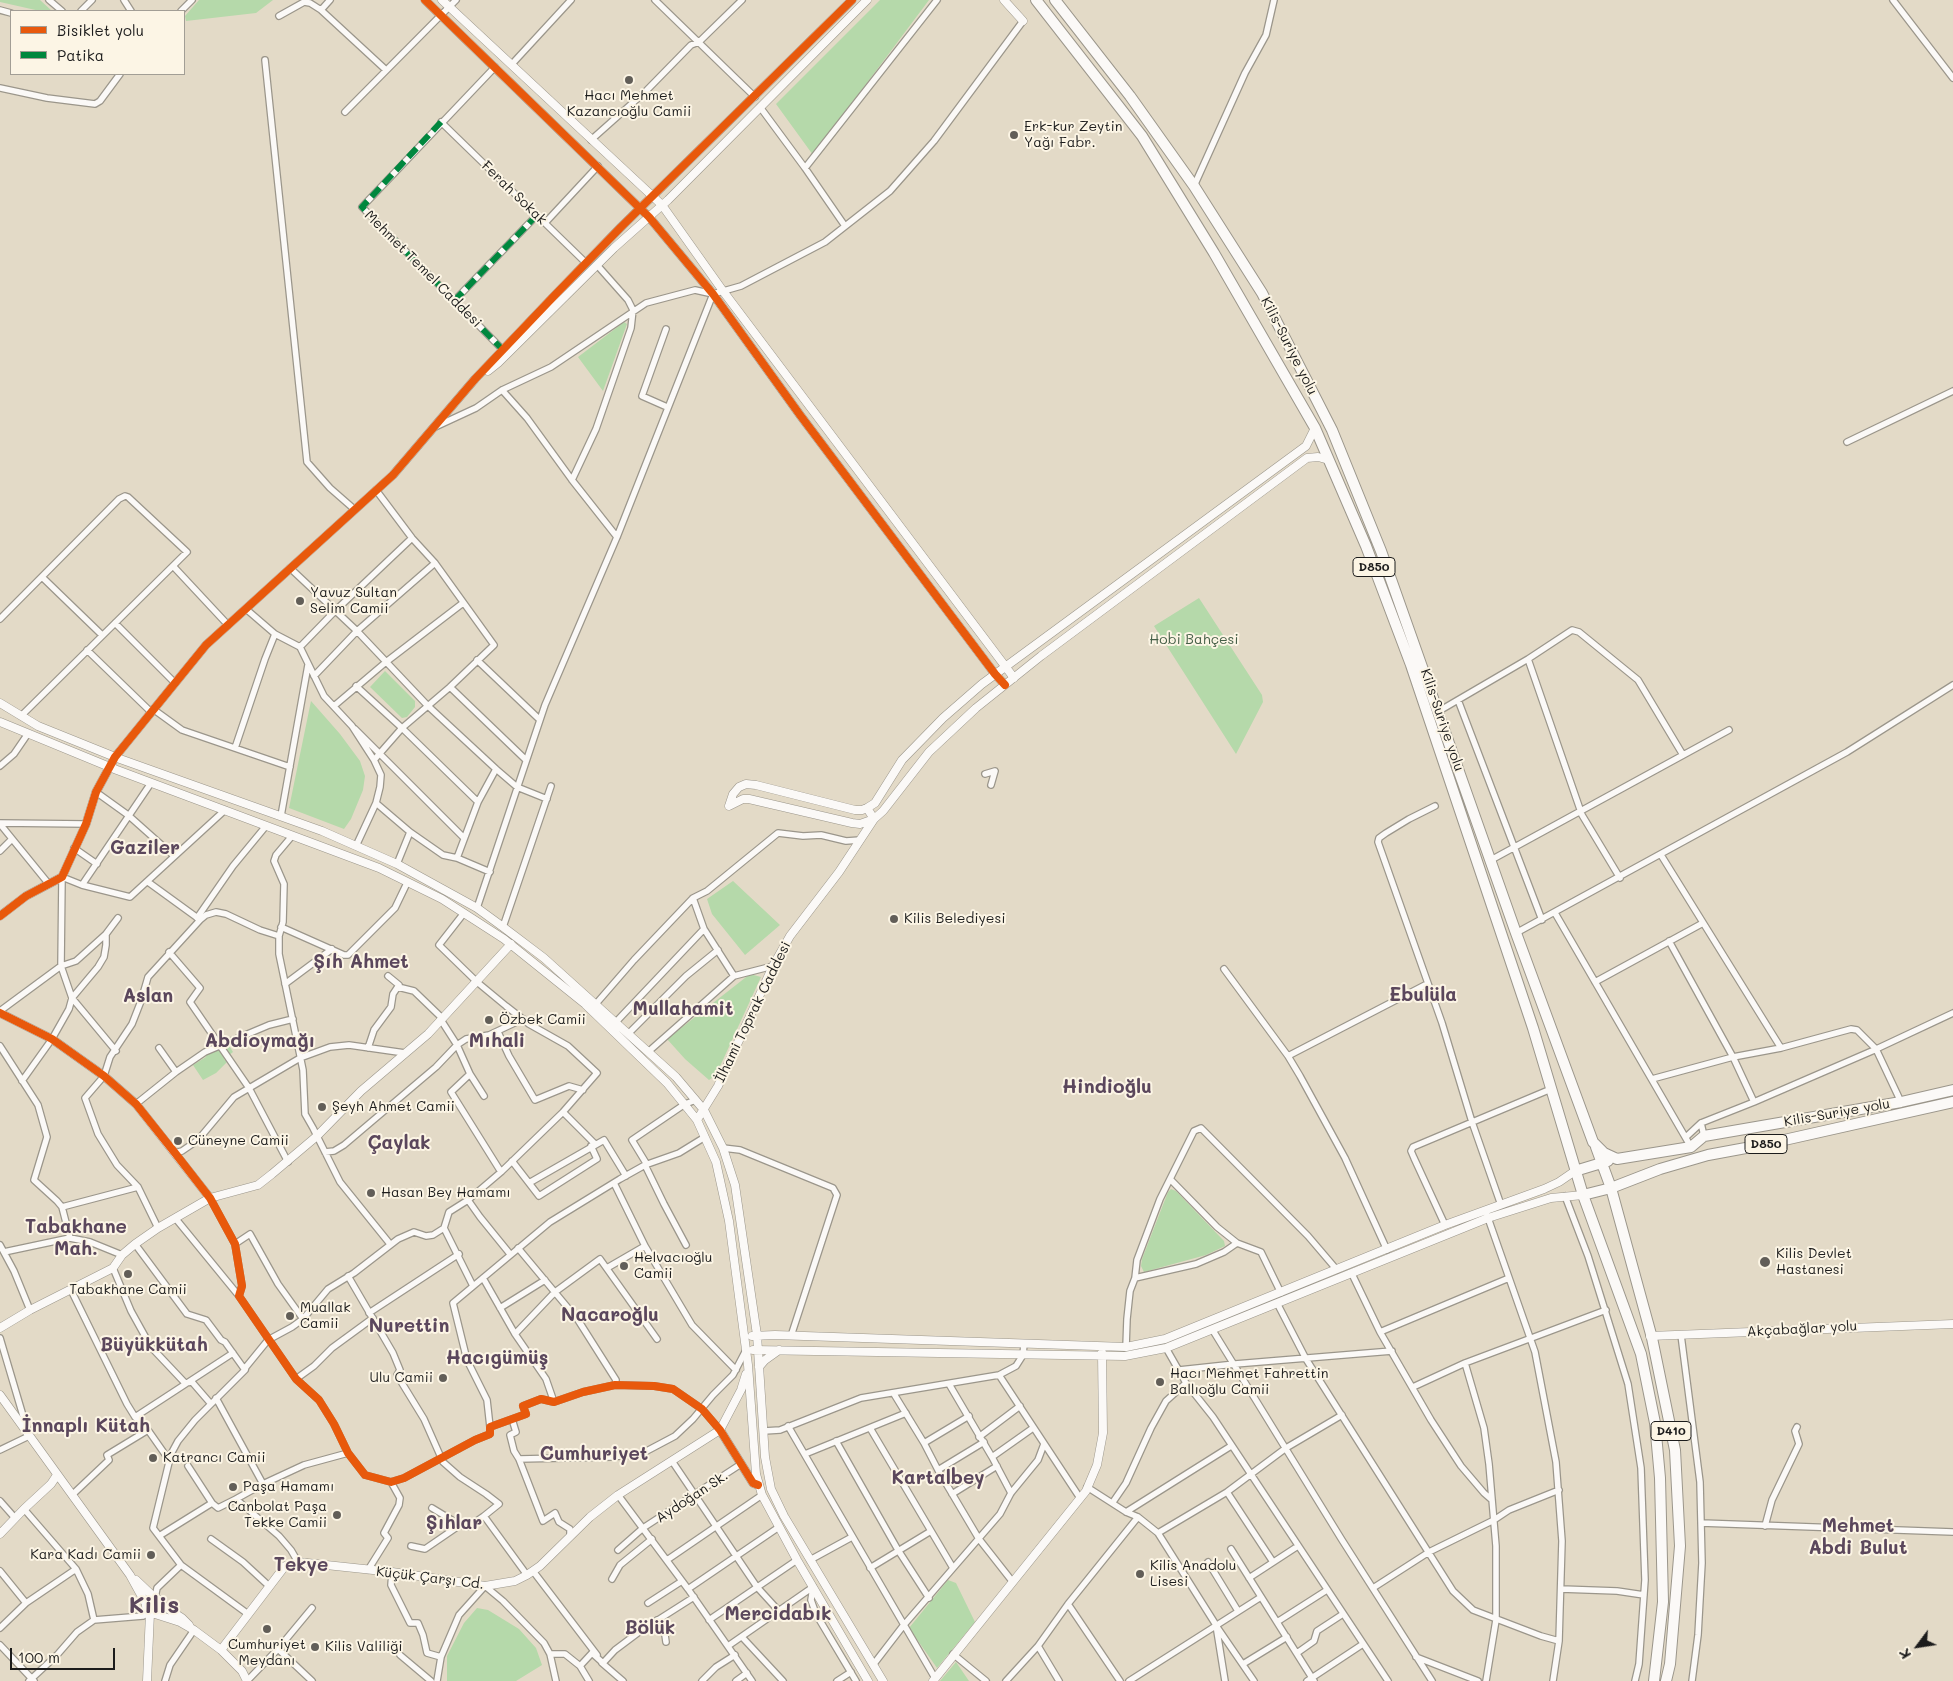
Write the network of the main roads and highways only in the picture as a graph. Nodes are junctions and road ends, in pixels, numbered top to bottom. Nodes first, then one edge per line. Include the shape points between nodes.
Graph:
1 (1036, 0) edge
2 (1055, 0) edge
3 (1953, 1090) edge
4 (1953, 1102) edge
5 (1593, 1142) junction
6 (1617, 1159) junction
7 (1602, 1162) junction
8 (1575, 1170) junction
9 (1611, 1188) junction
10 (1583, 1196) junction
11 (1654, 1681) edge
12 (1666, 1681) edge

1 - 8 highway, D850 via 1142,136 1315,428 1366,546 1411,665 1527,1010
2 - 5 highway, Kilis-Suriye yolu / D850 via 1130,96 1194,186 1262,293 1332,430 1381,551
3 - 6 highway, Kilis-Suriye yolu / D850 via 1902,1102 1704,1136
4 - 9 highway, Kilis-Suriye yolu / D850 via 1708,1155
5 - 6 highway via 1604,1153
5 - 7 highway, Kilis-Suriye yolu
6 - 7 highway
7 - 8 highway
7 - 9 highway, Kilis-Suriye yolu
8 - 10 highway, D850
9 - 10 highway, Kilis-Suriye yolu / D850
9 - 12 highway, D410 via 1650,1336 1675,1450 1680,1546
10 - 11 highway, D410 via 1641,1354 1655,1423 1660,1478 1663,1602

